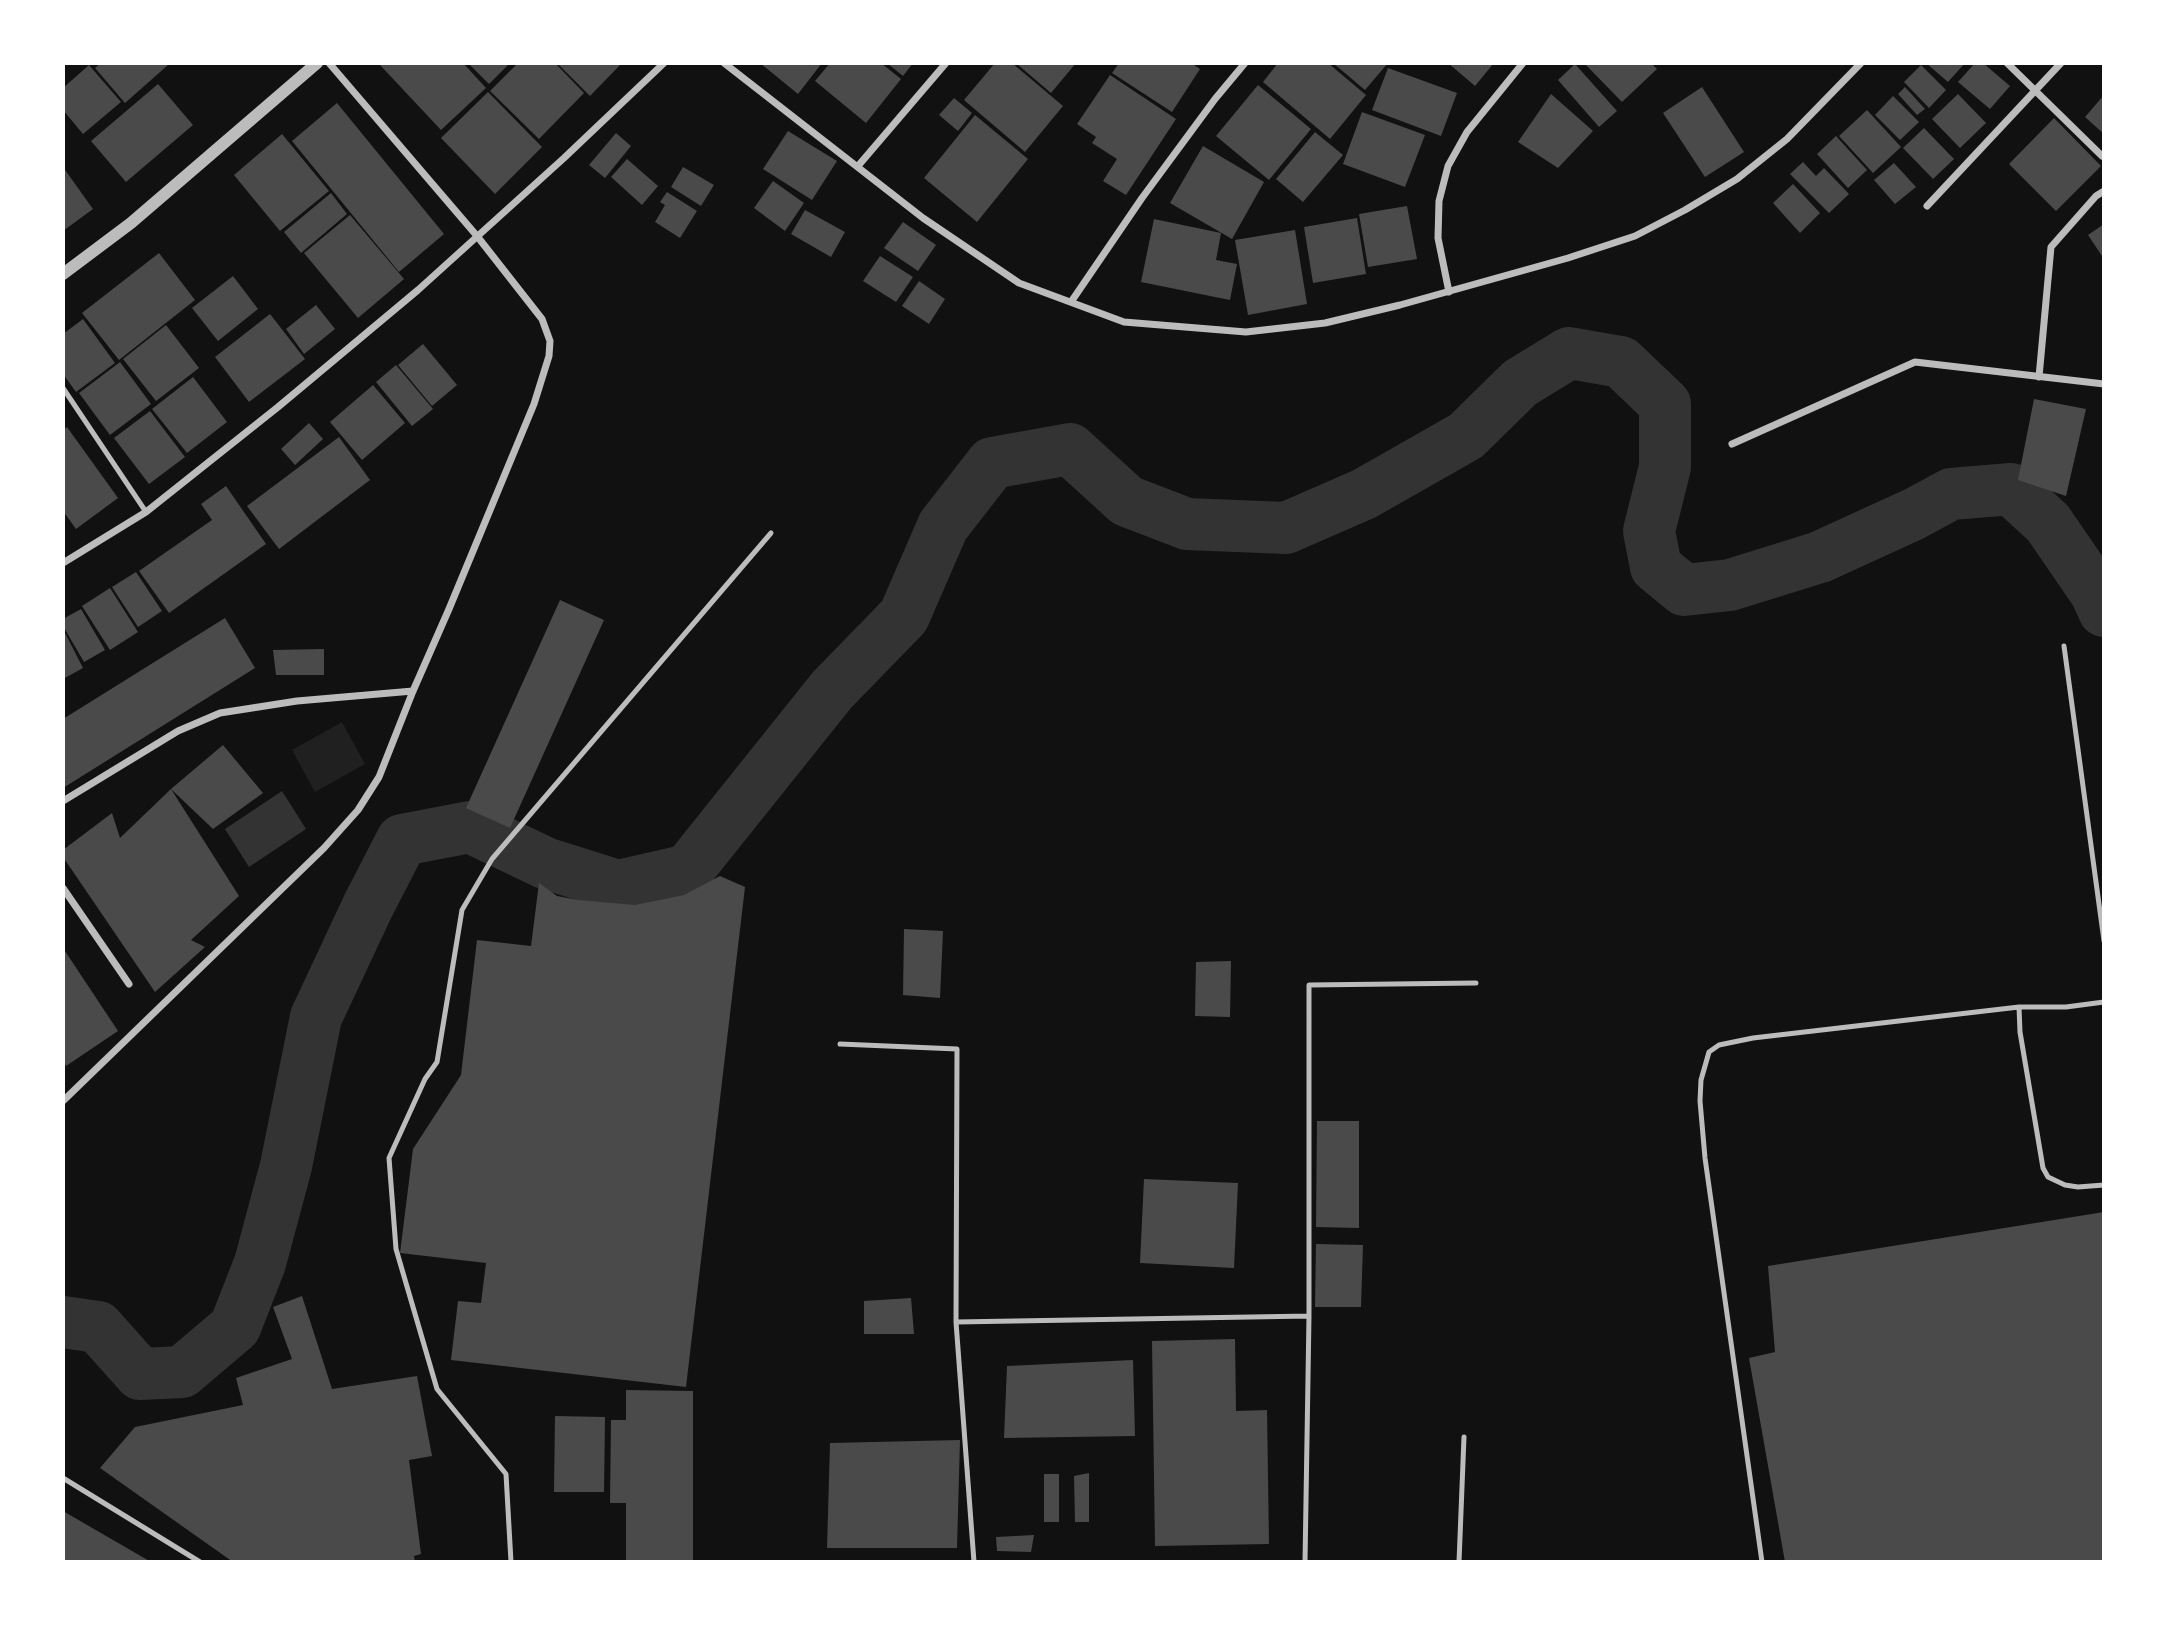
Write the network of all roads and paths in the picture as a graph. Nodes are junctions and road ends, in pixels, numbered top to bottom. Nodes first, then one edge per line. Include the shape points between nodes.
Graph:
1 (317, 63) edge
2 (329, 63) edge
3 (664, 63) edge
4 (724, 63) edge
5 (946, 63) edge
6 (1245, 63) edge
7 (1523, 63) edge
8 (1861, 63) edge
9 (2007, 63) edge
10 (2061, 63) edge
11 (2035, 90) junction
12 (2102, 156) dead end
13 (858, 166) junction
14 (2104, 191) edge
15 (1927, 206) dead end
16 (477, 236) junction
17 (63, 274) edge
18 (1448, 292) junction
19 (1071, 302) junction
20 (2039, 377) junction
21 (2104, 384) edge
22 (63, 388) edge
23 (1732, 444) dead end
24 (146, 512) junction
25 (771, 533) dead end
26 (63, 563) edge
27 (2064, 646) dead end
28 (413, 691) junction
29 (63, 801) edge
30 (63, 888) edge
31 (2104, 941) edge
32 (1476, 983) dead end
33 (129, 984) dead end
34 (2104, 1002) edge
35 (2019, 1007) junction
36 (840, 1044) dead end
37 (63, 1101) edge
38 (2104, 1185) edge
39 (1309, 1316) junction
40 (956, 1322) junction
41 (1464, 1437) dead end
42 (63, 1478) edge
43 (200, 1562) edge
44 (511, 1562) edge
45 (974, 1562) edge
46 (1305, 1562) edge
47 (1459, 1562) edge
48 (1762, 1562) edge

1 - 17 street via 131,223
2 - 16 street
3 - 16 street
4 - 13 street
5 - 13 street
6 - 19 street via 1142,198
7 - 18 street via 1467,132 1448,166 1439,201 1438,238
8 - 18 street via 1787,139 1737,180 1685,210 1622,240
9 - 11 street
10 - 11 street
11 - 12 street
11 - 15 street
13 - 19 street via 923,218 1019,283
14 - 20 street via 2051,247
16 - 24 street via 386,317
16 - 28 street via 542,319 551,341 549,356 534,404
18 - 19 street via 1325,323 1246,332 1124,321
20 - 21 street
20 - 23 street via 1915,362
22 - 24 lane
24 - 26 street
25 - 44 lane via 492,859 462,910 437,1062 388,1158 396,1249 437,1389 506,1474
27 - 31 lane
28 - 29 street via 220,713 178,732
28 - 37 street via 379,777 358,810
30 - 33 street
32 - 39 lane via 1309,985
34 - 35 lane
35 - 38 lane via 2043,1168 2048,1177 2065,1185
35 - 48 lane via 1753,1038 1719,1045 1705,1060 1700,1101 1705,1158
36 - 40 lane via 957,1049
39 - 40 lane
39 - 46 lane
40 - 45 lane
41 - 47 lane
42 - 43 lane

